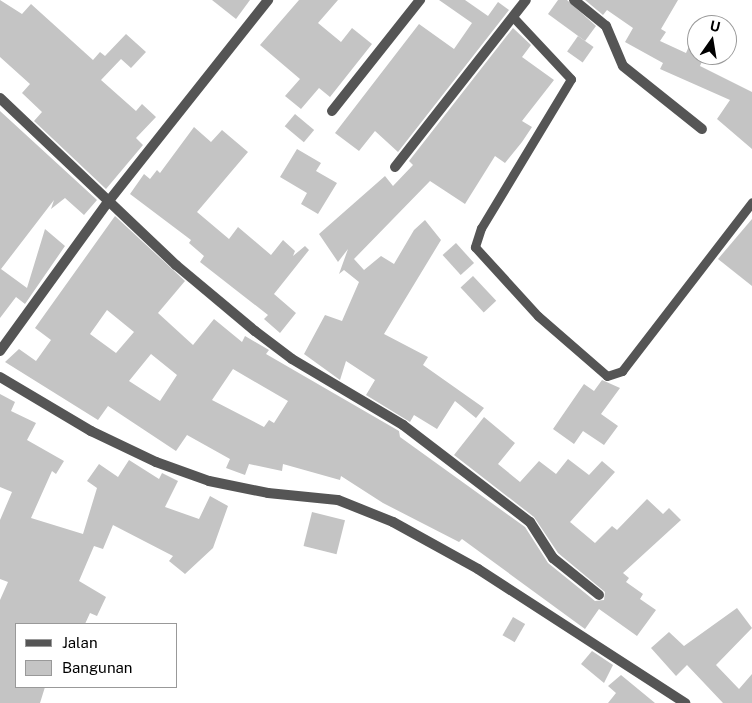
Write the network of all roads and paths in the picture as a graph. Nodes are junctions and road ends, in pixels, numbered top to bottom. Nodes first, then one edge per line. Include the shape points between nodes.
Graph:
1 (268, 0) edge
2 (420, 0) edge
3 (526, 0) edge
4 (574, 0) edge
5 (513, 17) junction
6 (0, 98) edge
7 (332, 111) dead end
8 (702, 129) dead end
9 (395, 167) dead end
10 (108, 202) junction
11 (752, 202) edge
12 (0, 351) edge
13 (0, 377) edge
14 (599, 594) dead end
15 (685, 703) edge

1 - 10 street
2 - 7 street
3 - 5 street
4 - 8 street via 606,26 623,66
5 - 9 street
5 - 11 lane via 571,78 481,228 475,247 538,316 607,376 622,372
6 - 10 street
10 - 12 street
10 - 14 street via 255,331 292,358 404,425 530,522 553,558
13 - 15 street via 91,431 156,462 251,490 338,500 393,522 478,568

